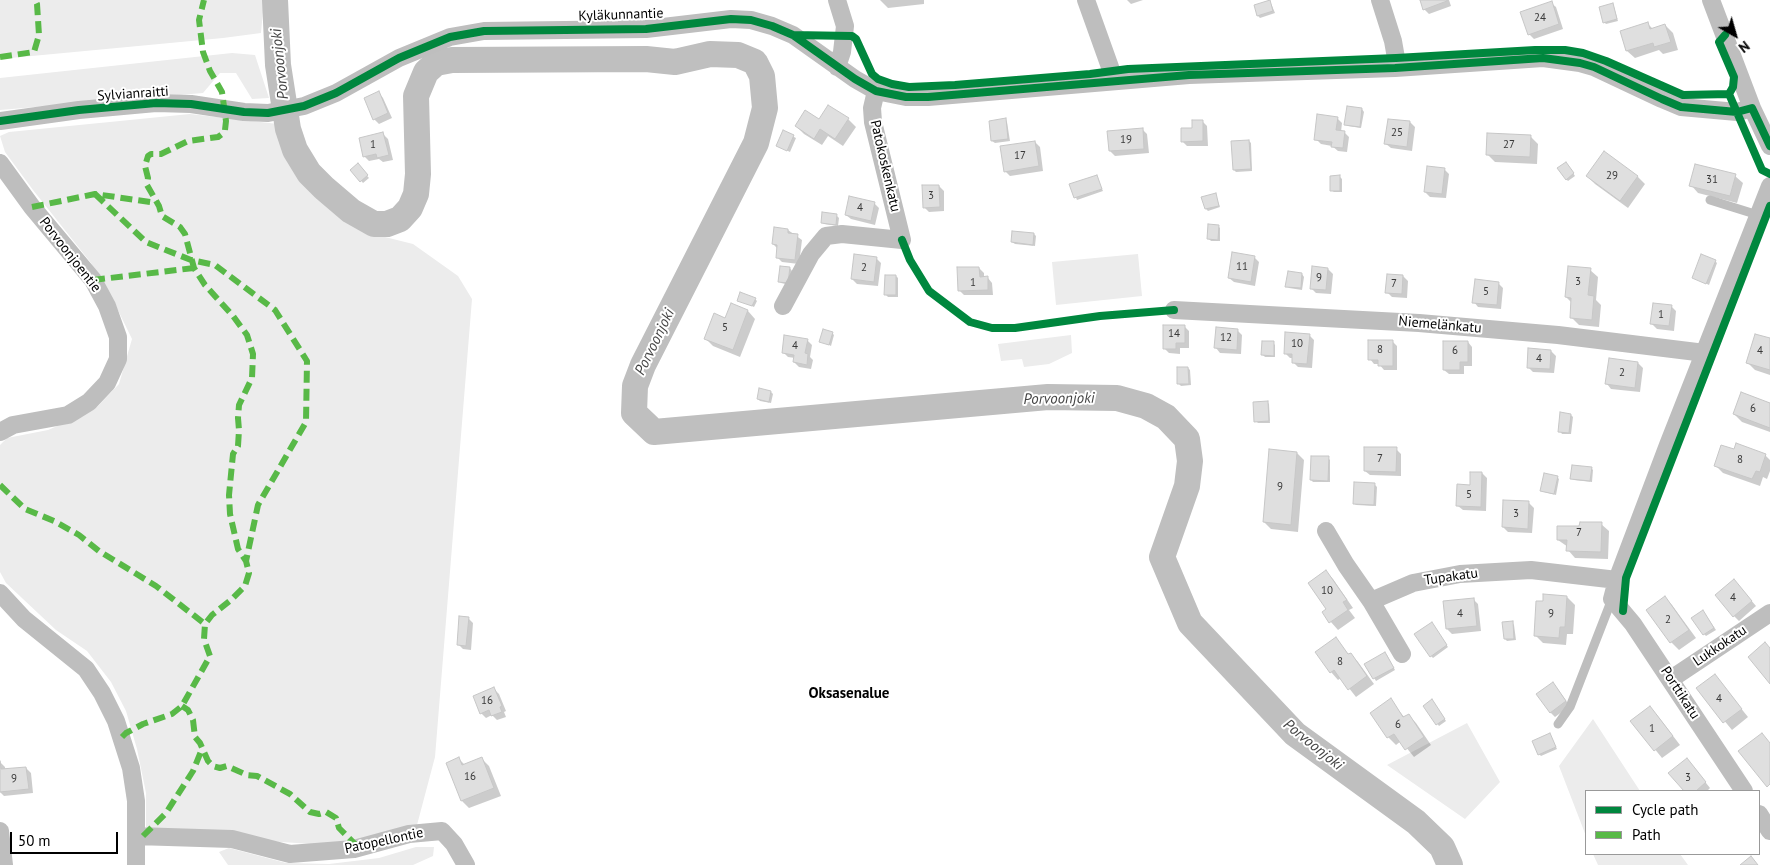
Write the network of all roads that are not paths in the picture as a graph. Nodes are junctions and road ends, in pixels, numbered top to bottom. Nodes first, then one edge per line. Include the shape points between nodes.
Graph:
1 (837, 0) edge
2 (1086, 0) edge
3 (1380, 0) edge
4 (1711, 0) edge
5 (837, 66) junction
6 (1395, 68) junction
7 (1115, 81) junction
8 (876, 91) junction
9 (1752, 108) junction
10 (268, 113) joint
11 (0, 121) edge
12 (1770, 146) edge
13 (0, 163) edge
14 (1770, 186) edge
15 (1710, 200) dead end
16 (1758, 215) junction
17 (783, 306) dead end
18 (1174, 310) dead end
19 (1705, 354) junction
20 (0, 432) edge
21 (1326, 531) dead end
22 (1617, 580) junction
23 (0, 593) edge
24 (1612, 599) junction
25 (1371, 601) junction
26 (1770, 613) edge
27 (1402, 654) dead end
28 (1671, 679) junction
29 (1558, 724) dead end
30 (1743, 790) edge
31 (1770, 803) edge
32 (1760, 811) edge
33 (1760, 814) edge
34 (0, 831) edge
35 (1770, 831) edge
36 (136, 836) junction
37 (4, 865) edge
38 (136, 865) edge
39 (466, 865) edge

1 - 5 street via 846,26
2 - 7 street
3 - 6 street via 1393,41
4 - 9 street
5 - 8 street, Kyläkunnantie
5 - 10 street, Kyläkunnantie via 793,36 751,20 731,19 646,29 484,30 450,37 399,58 336,93 304,106
6 - 7 street, Kyläkunnantie
6 - 9 street, Kyläkunnantie via 1543,58 1594,67 1681,107 1738,112
7 - 8 street, Kyläkunnantie via 928,97 906,97
8 - 17 street, Patokoskenkatu via 873,122 902,240 842,234 826,236 811,254
9 - 12 street
10 - 11 street, Sylvianraitti via 156,103
13 - 20 street, Porvoonjoentie via 93,280 118,337 118,359 107,384 89,402 68,414 13,425
14 - 16 street
15 - 16 lane
16 - 19 street
18 - 19 street, Niemelänkatu via 1418,323 1558,335
19 - 22 street
21 - 25 street
22 - 24 street
22 - 25 street, Tupakatu via 1530,570 1460,574 1412,583
23 - 36 street via 24,619 86,669 102,693 116,720 131,768 136,801
24 - 28 street, Porttikatu
24 - 29 lane via 1570,706
25 - 27 street
26 - 28 street, Lukkokatu
28 - 30 street, Porttikatu
31 - 32 street
33 - 35 street
34 - 37 street
36 - 38 street
36 - 39 street, Patopellontie via 232,839 290,854 354,849 409,834 442,831

